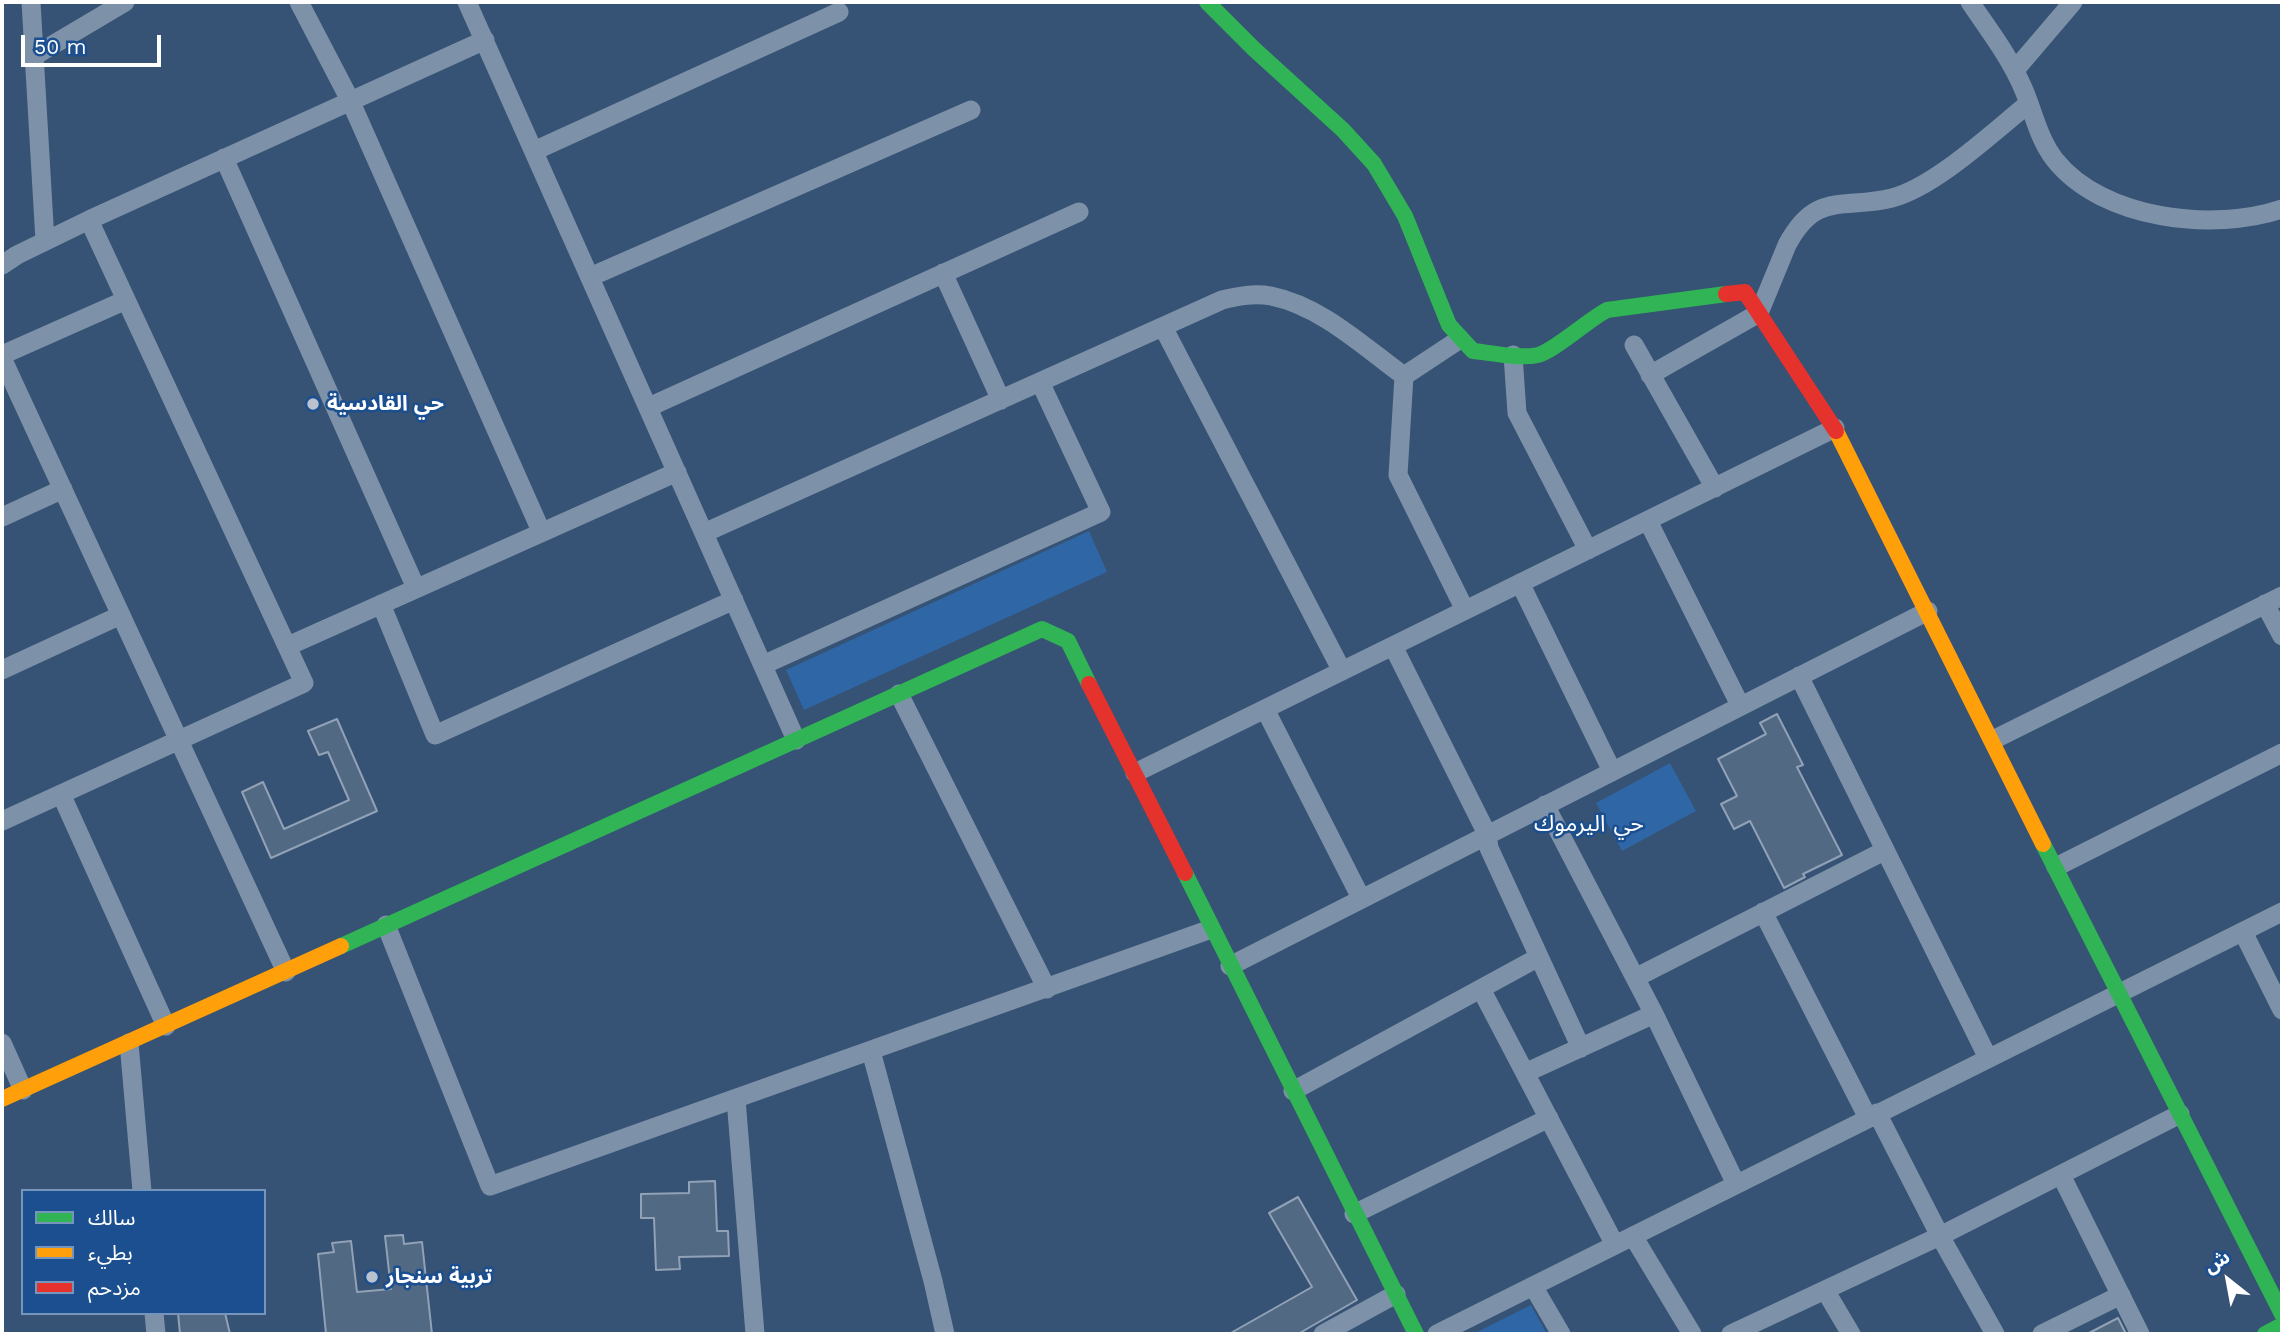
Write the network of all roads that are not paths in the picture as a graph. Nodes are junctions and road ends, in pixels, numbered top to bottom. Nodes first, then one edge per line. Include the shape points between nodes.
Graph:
1 (31, 2) edge
2 (125, 2) edge
3 (299, 2) edge
4 (467, 2) edge
5 (1207, 2) edge
6 (1970, 2) edge
7 (2073, 2) edge
8 (839, 12) dead end
9 (485, 40) junction
10 (34, 56) junction
11 (2015, 70) junction
12 (350, 100) junction
13 (2028, 104) junction
14 (971, 110) dead end
15 (534, 151) junction
16 (224, 158) junction
17 (2282, 209) edge
18 (1079, 212) dead end
19 (89, 220) junction
20 (45, 241) junction
21 (2, 265) edge
22 (943, 274) junction
23 (590, 277) junction
24 (126, 300) junction
25 (1759, 313) junction
26 (1163, 327) junction
27 (1460, 339) junction
28 (1634, 345) dead end
29 (1513, 355) junction
30 (2, 359) edge
31 (1650, 375) junction
32 (1404, 376) junction
33 (1040, 382) junction
34 (1000, 400) junction
35 (649, 407) junction
36 (1835, 428) junction
37 (677, 472) junction
38 (1714, 488) junction
39 (63, 489) junction
40 (2, 517) edge
41 (1648, 521) junction
42 (541, 531) junction
43 (704, 533) junction
44 (1588, 550) junction
45 (1520, 583) junction
46 (416, 588) junction
47 (734, 600) junction
48 (2274, 600) edge
49 (381, 604) junction
50 (1465, 610) junction
51 (1928, 611) junction
52 (121, 615) junction
53 (2282, 636) edge
54 (288, 646) junction
55 (1393, 646) junction
56 (763, 665) junction
57 (2, 670) edge
58 (1342, 671) junction
59 (1799, 676) junction
60 (899, 694) junction
61 (1740, 705) junction
62 (1265, 709) junction
63 (178, 740) junction
64 (796, 740) junction
65 (1993, 740) junction
66 (2282, 753) edge
67 (1612, 771) junction
68 (1135, 773) junction
69 (61, 794) junction
70 (1545, 805) junction
71 (2, 821) edge
72 (1487, 834) junction
73 (1884, 851) junction
74 (2056, 867) junction
75 (1361, 898) junction
76 (1763, 912) junction
77 (2282, 912) edge
78 (386, 925) junction
79 (1211, 929) junction
80 (2243, 932) junction
81 (1539, 957) junction
82 (1230, 966) junction
83 (286, 972) junction
84 (1635, 978) junction
85 (1046, 989) junction
86 (1481, 989) junction
87 (2117, 993) junction
88 (2282, 1010) edge
89 (1654, 1014) junction
90 (166, 1026) junction
91 (2, 1043) edge
92 (129, 1043) junction
93 (1581, 1048) junction
94 (871, 1051) junction
95 (1988, 1058) junction
96 (1525, 1073) junction
97 (23, 1090) junction
98 (1293, 1091) junction
99 (2, 1099) edge
100 (736, 1099) junction
101 (2180, 1114) junction
102 (1872, 1116) junction
103 (1549, 1118) junction
104 (2061, 1175) junction
105 (1735, 1184) junction
106 (142, 1189) edge
107 (1354, 1214) junction
108 (1633, 1236) junction
109 (1940, 1236) junction
110 (1615, 1245) junction
111 (1533, 1286) junction
112 (1825, 1290) junction
113 (1395, 1294) junction
114 (2120, 1295) junction
115 (2282, 1314) edge
116 (154, 1315) edge
117 (2282, 1325) edge
118 (156, 1334) edge
119 (755, 1334) edge
120 (945, 1334) edge
121 (1322, 1334) edge
122 (1416, 1334) edge
123 (1437, 1334) edge
124 (1561, 1334) edge
125 (1692, 1334) edge
126 (1731, 1334) edge
127 (1851, 1334) edge
128 (1995, 1334) edge
129 (2042, 1334) edge
130 (2140, 1334) edge
131 (2265, 1334) edge

1 - 10 street
2 - 10 street
3 - 12 street
4 - 9 street
5 - 27 street via 1374,164 1396,198 1445,317
6 - 11 street
7 - 11 street
8 - 15 street
9 - 12 street
9 - 15 street
10 - 20 street
11 - 13 street
12 - 16 street
12 - 42 street
13 - 17 street via 2055,160 2102,197 2161,215 2202,221 2244,219
13 - 25 street via 1920,186 1893,197 1828,205 1808,216 1787,245
14 - 23 street
15 - 23 street
16 - 19 street
16 - 46 street
18 - 22 street
19 - 20 street
19 - 24 street
20 - 21 street
22 - 34 street
22 - 35 street
23 - 35 street
24 - 30 street
24 - 54 street
25 - 29 street via 1745,292 1607,310 1542,354
25 - 31 street
25 - 36 street
26 - 32 street via 1222,300 1271,296 1328,321
26 - 33 street
26 - 58 street
27 - 29 street via 1477,353
27 - 32 street
28 - 31 street
29 - 44 street via 1517,413
30 - 39 street
31 - 38 street
32 - 50 street via 1398,475
33 - 34 street
33 - 56 street via 1101,512
34 - 43 street
35 - 37 street
36 - 38 street
36 - 51 street
37 - 42 street
37 - 43 street
38 - 41 street
39 - 40 street
39 - 52 street
41 - 44 street
41 - 61 street
42 - 46 street
43 - 47 street
44 - 45 street
45 - 50 street
45 - 67 street
46 - 49 street
47 - 49 street via 435,735
47 - 56 street
48 - 53 street
48 - 65 street
49 - 54 street
50 - 55 street
51 - 59 street
51 - 65 street
52 - 57 street
52 - 63 street
54 - 63 street via 304,683
55 - 58 street
55 - 72 street
56 - 64 street
58 - 62 street
59 - 61 street
59 - 73 street
60 - 64 street
60 - 68 street via 1042,629 1068,641
60 - 85 street
61 - 67 street
62 - 68 street
62 - 75 street
63 - 69 street
63 - 83 street
64 - 78 street
65 - 74 street
66 - 74 street
67 - 70 street
68 - 79 street
69 - 71 street
69 - 90 street
70 - 72 street
70 - 84 street
72 - 75 street
72 - 81 street via 1489,848
73 - 76 street
73 - 95 street
74 - 87 street
75 - 82 street
76 - 84 street
76 - 102 street
77 - 80 street
78 - 83 street
78 - 100 street via 491,1186
79 - 82 street
79 - 85 street
80 - 87 street
80 - 88 street
81 - 86 street
81 - 93 street
82 - 98 street
83 - 90 street
84 - 89 street
85 - 94 street
86 - 96 street
86 - 98 street
87 - 95 street
87 - 101 street
89 - 93 street
89 - 105 street
90 - 92 street
91 - 97 street
92 - 97 street
92 - 106 street
93 - 96 street
94 - 100 street
94 - 120 street
95 - 102 street
96 - 103 street
97 - 99 street
98 - 107 street
100 - 119 street
101 - 104 street
101 - 115 street
102 - 105 street
102 - 109 street
103 - 107 street
103 - 110 street
104 - 109 street
104 - 114 street
105 - 108 street
107 - 113 street
108 - 110 street
108 - 125 street
109 - 112 street
109 - 128 street
110 - 111 street
111 - 123 street
111 - 124 street
112 - 126 street
112 - 127 street
113 - 121 street
113 - 122 street
114 - 129 street
114 - 130 street
116 - 118 street
117 - 131 street

